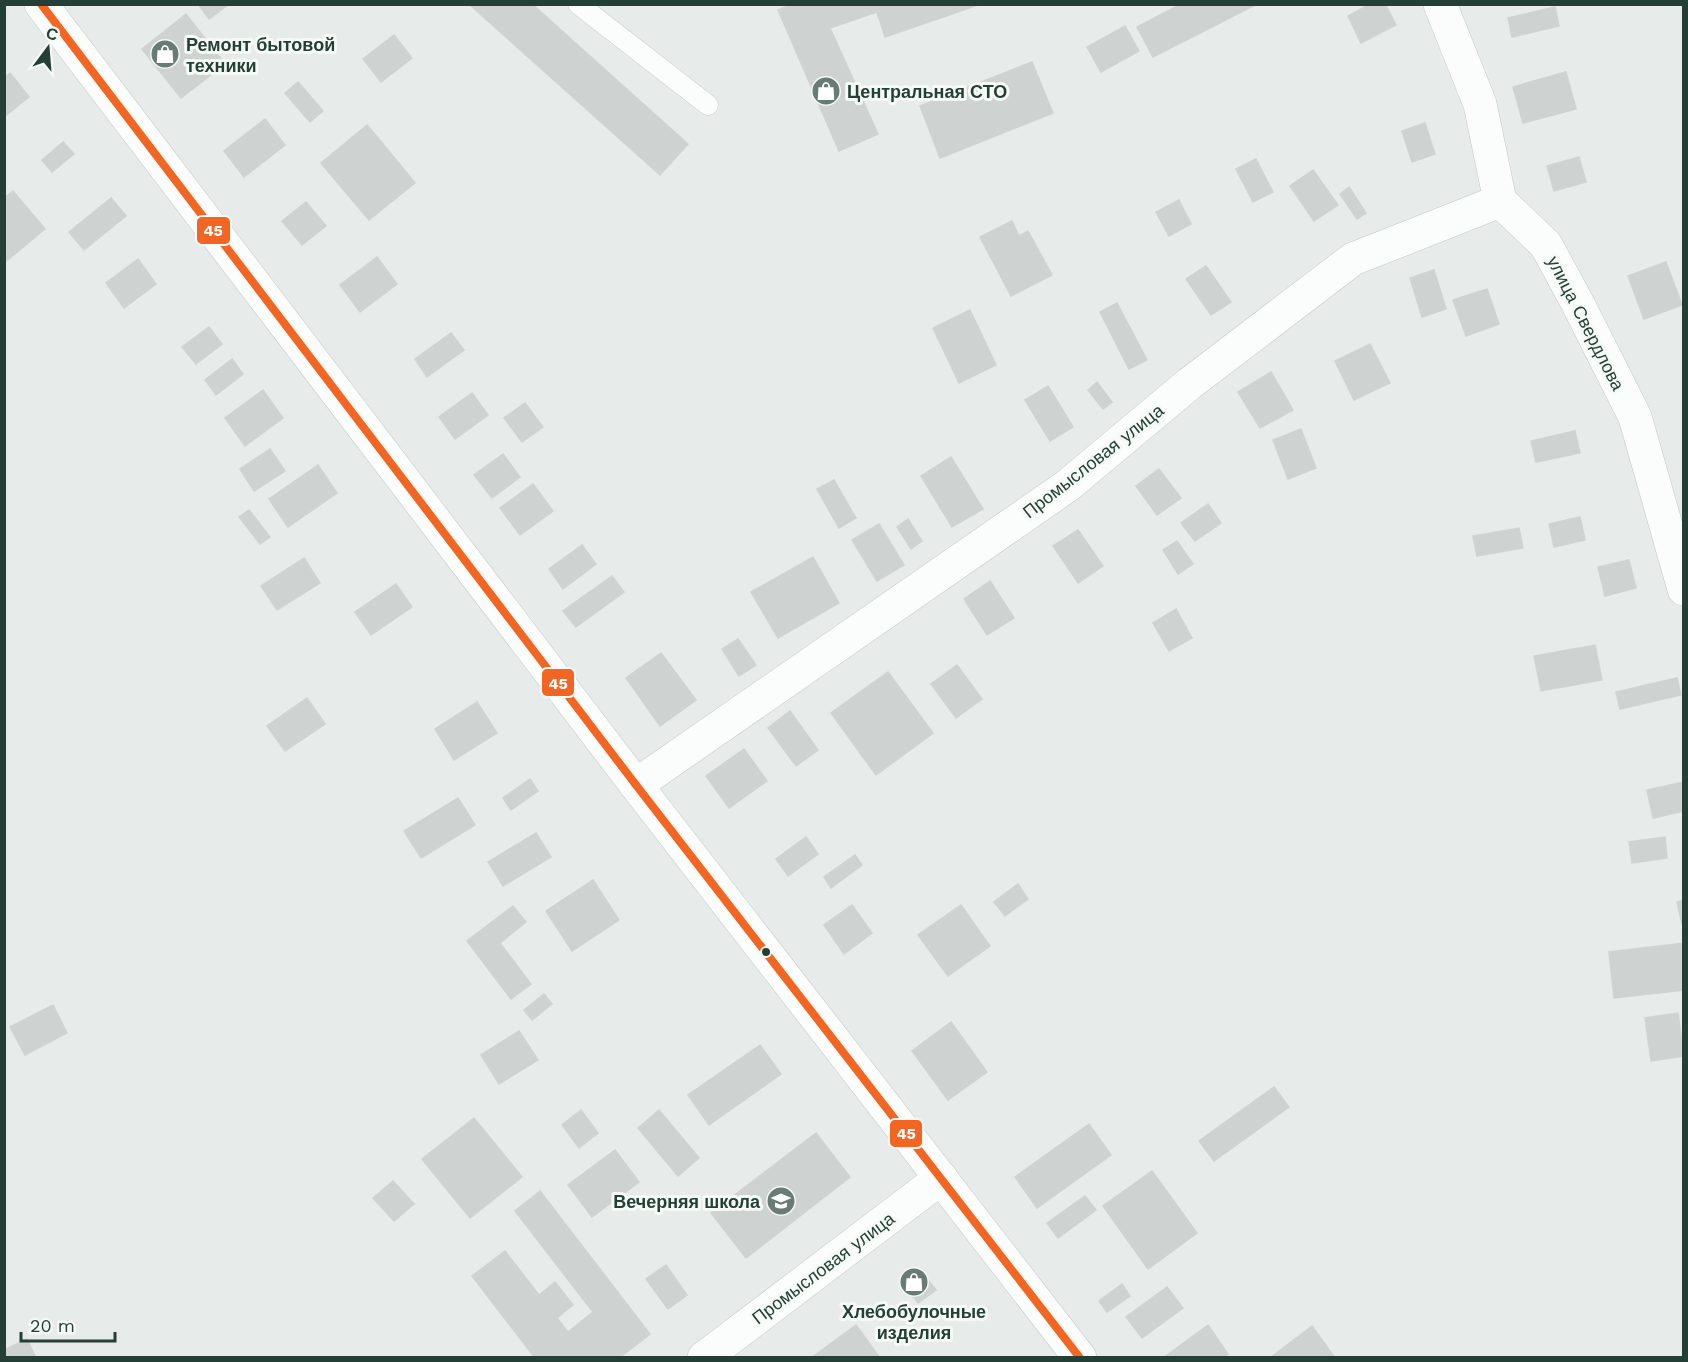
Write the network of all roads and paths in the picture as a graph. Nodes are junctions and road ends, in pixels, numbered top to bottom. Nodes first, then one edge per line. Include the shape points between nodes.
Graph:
1 (41, 4) edge
2 (578, 4) edge
3 (1440, 4) edge
4 (708, 105) dead end
5 (1500, 201) junction
6 (1683, 590) edge
7 (636, 785) junction
8 (941, 1178) junction
9 (704, 1358) edge
10 (1080, 1358) edge

1 - 7 street
2 - 4 lane
3 - 5 street via 1480,104
5 - 6 street, улица Свердлова via 1546,245 1635,417
5 - 7 street, Промысловая улица via 1353,259 1189,384 1067,486
7 - 8 street
8 - 9 street, Промысловая улица
8 - 10 street

